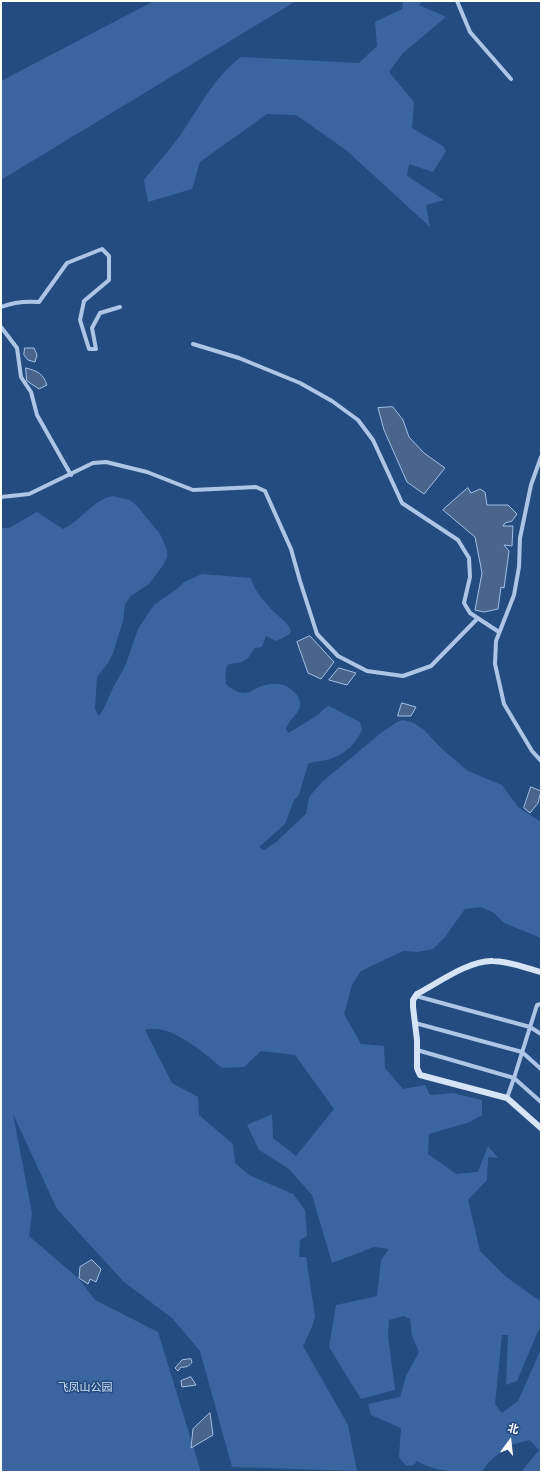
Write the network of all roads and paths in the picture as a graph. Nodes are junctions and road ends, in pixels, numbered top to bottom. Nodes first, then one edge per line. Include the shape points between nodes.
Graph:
1 (457, 1) edge
2 (511, 79) dead end
3 (1, 307) edge
4 (120, 307) dead end
5 (1, 327) edge
6 (193, 344) dead end
7 (541, 457) edge
8 (71, 475) junction
9 (1, 497) edge
10 (478, 618) junction
11 (500, 632) junction
12 (541, 761) edge
13 (541, 972) edge
14 (416, 996) junction
15 (541, 1004) edge
16 (415, 1023) junction
17 (530, 1027) junction
18 (541, 1034) edge
19 (417, 1050) junction
20 (522, 1052) junction
21 (541, 1069) edge
22 (514, 1078) junction
23 (507, 1098) junction
24 (541, 1102) edge
25 (541, 1128) edge

1 - 2 street via 470,32
3 - 4 street via 23,302 39,302 67,263 102,249 109,256 109,280 84,301 80,320 89,349 96,349 92,328 100,313
5 - 8 street via 17,348 21,377 31,392 37,415
6 - 10 street via 239,358 300,383 332,401 358,420 373,440 402,503 458,540 469,558 470,577 464,603 470,613
7 - 11 street via 531,485 520,538 519,568 514,595
8 - 9 street via 29,494
8 - 10 street via 94,463 106,462 146,472 193,490 256,488 265,491 291,549 317,634 338,656 367,671 403,676 431,666
10 - 11 street
11 - 12 street via 496,641 494,664 504,704 532,751
13 - 14 street via 508,963 484,961
14 - 16 street via 413,1000
14 - 17 street
15 - 17 street via 538,1005
16 - 19 street
16 - 20 street
17 - 18 street
17 - 20 street
19 - 22 street
19 - 23 street via 417,1068 420,1075
20 - 21 street
20 - 22 street
22 - 23 street
22 - 24 street
23 - 25 street

